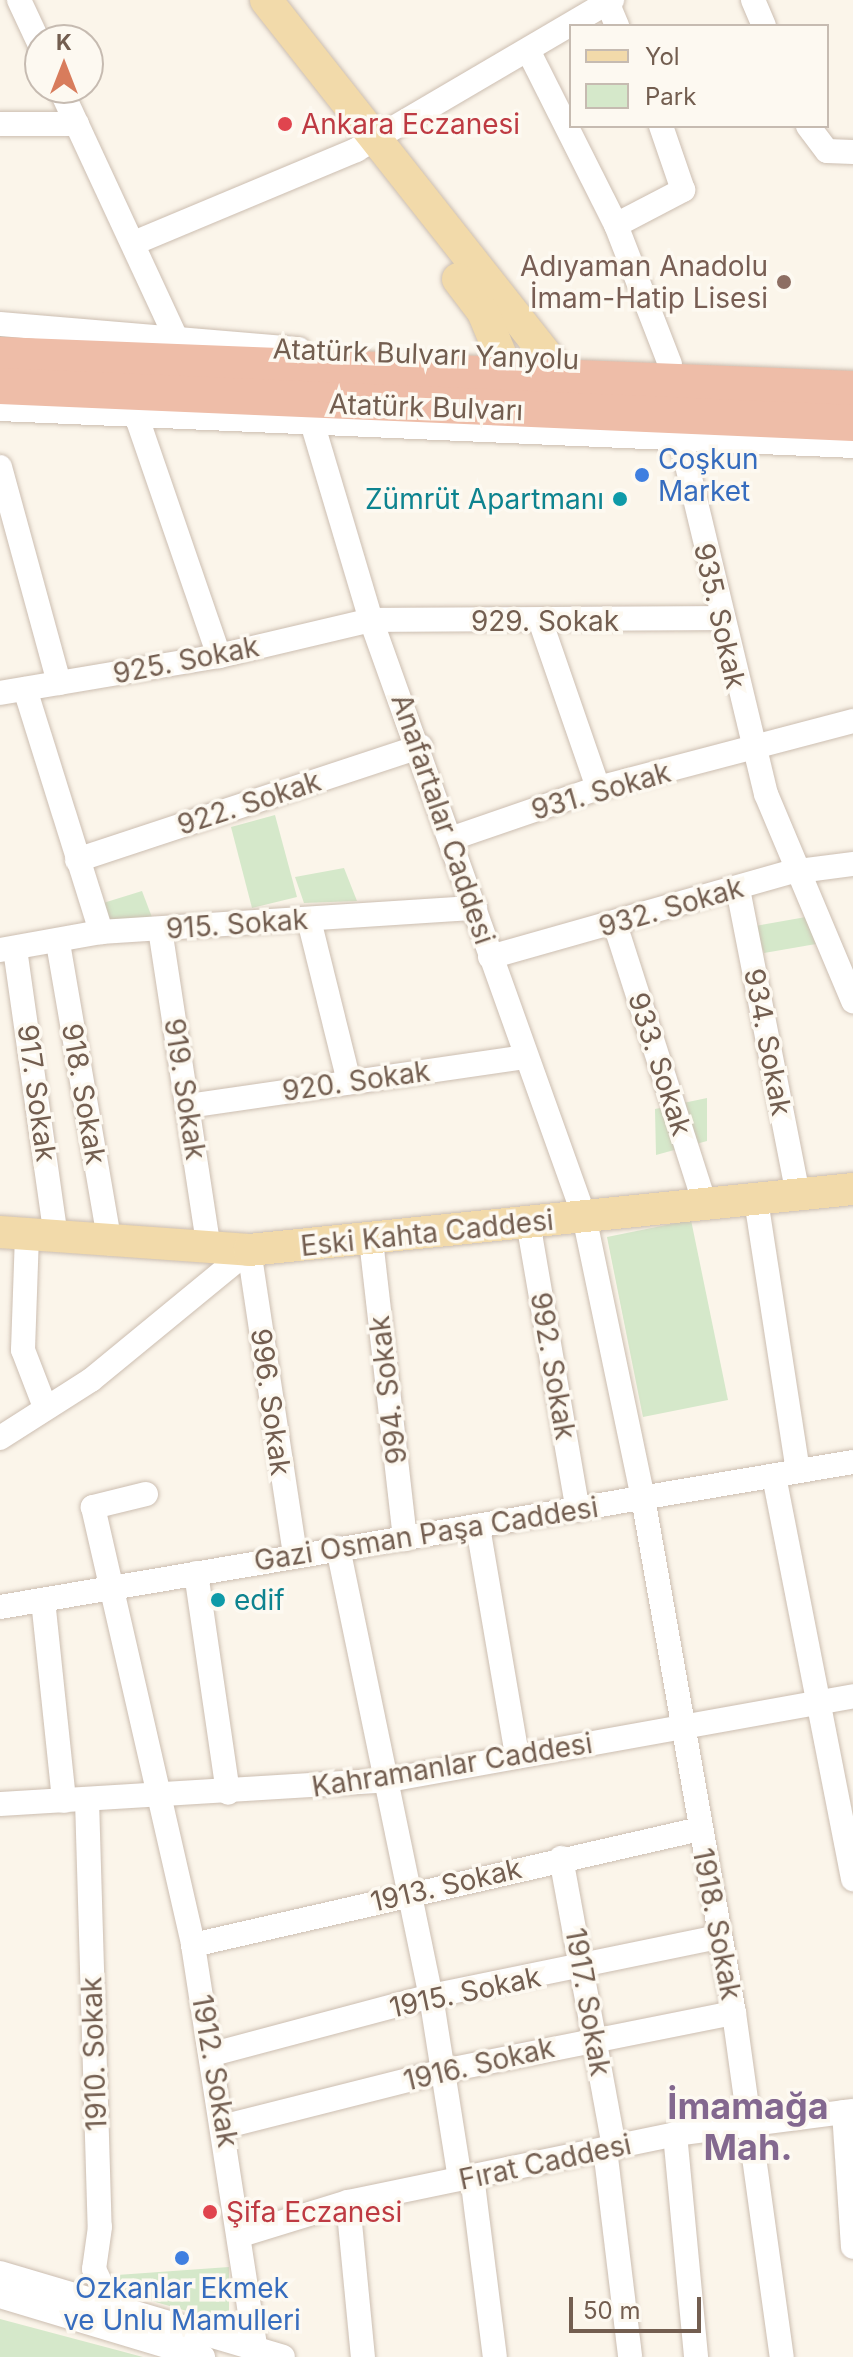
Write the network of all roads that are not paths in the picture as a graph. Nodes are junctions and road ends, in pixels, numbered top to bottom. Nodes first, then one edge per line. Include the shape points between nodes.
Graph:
1 (19, 0) edge
2 (245, 0) edge
3 (266, 0) edge
4 (753, 0) edge
5 (609, 1) edge
6 (30, 24) edge
7 (573, 24) edge
8 (616, 24) edge
9 (763, 24) edge
10 (569, 26) edge
11 (529, 52) junction
12 (68, 104) edge
13 (0, 124) edge
14 (77, 124) junction
15 (662, 128) edge
16 (810, 128) edge
17 (365, 145) junction
18 (853, 152) edge
19 (616, 225) junction
20 (134, 243) junction
21 (0, 324) edge
22 (174, 334) junction
23 (0, 355) edge
24 (502, 358) junction
25 (550, 359) junction
26 (670, 364) junction
27 (853, 371) edge
28 (0, 386) edge
29 (853, 389) edge
30 (0, 409) edge
31 (136, 415) junction
32 (311, 419) junction
33 (853, 423) edge
34 (680, 436) junction
35 (853, 446) edge
36 (0, 467) edge
37 (719, 618) junction
38 (371, 620) junction
39 (541, 623) junction
40 (219, 656) junction
41 (59, 683) junction
42 (25, 689) junction
43 (0, 693) edge
44 (853, 721) edge
45 (421, 746) junction
46 (753, 750) junction
47 (598, 788) junction
48 (450, 839) junction
49 (77, 860) junction
50 (853, 864) edge
51 (798, 873) junction
52 (738, 889) junction
53 (475, 908) junction
54 (309, 920) junction
55 (615, 924) junction
56 (160, 929) junction
57 (101, 932) junction
58 (58, 943) junction
59 (8, 950) edge
60 (490, 957) junction
61 (853, 1001) edge
62 (524, 1057) junction
63 (349, 1082) junction
64 (189, 1106) junction
65 (853, 1189) edge
66 (798, 1194) junction
67 (756, 1200) junction
68 (705, 1205) junction
69 (584, 1216) junction
70 (528, 1222) junction
71 (28, 1235) edge
72 (371, 1240) junction
73 (110, 1244) junction
74 (209, 1250) junction
75 (249, 1250) junction
76 (45, 1407) junction
77 (0, 1438) edge
78 (853, 1462) edge
79 (798, 1471) junction
80 (774, 1476) junction
81 (146, 1494) dead end
82 (643, 1498) junction
83 (578, 1510) junction
84 (478, 1527) junction
85 (405, 1539) junction
86 (338, 1548) junction
87 (295, 1554) junction
88 (196, 1573) junction
89 (112, 1589) junction
90 (43, 1600) junction
91 (2, 1601) edge
92 (853, 1696) edge
93 (819, 1703) junction
94 (683, 1727) junction
95 (517, 1756) junction
96 (388, 1780) junction
97 (228, 1793) junction
98 (161, 1798) junction
99 (76, 1800) junction
100 (0, 1804) edge
101 (700, 1829) junction
102 (561, 1858) junction
103 (853, 1879) edge
104 (408, 1894) junction
105 (718, 1937) junction
106 (193, 1945) junction
107 (582, 1969) junction
108 (431, 1996) junction
109 (734, 2013) junction
110 (596, 2037) junction
111 (213, 2054) junction
112 (443, 2071) junction
113 (848, 2112) edge
114 (748, 2122) junction
115 (226, 2126) junction
116 (675, 2134) junction
117 (610, 2148) junction
118 (466, 2178) junction
119 (348, 2202) junction
120 (241, 2235) junction
121 (853, 2247) edge
122 (0, 2273) edge
123 (0, 2296) edge
124 (111, 2305) junction
125 (259, 2352) edge
126 (203, 2357) edge
127 (283, 2357) edge
128 (363, 2357) edge
129 (495, 2357) edge
130 (630, 2357) edge
131 (696, 2357) edge
132 (782, 2357) edge

1 - 6 street
2 - 17 main road
3 - 17 main road
4 - 9 street
5 - 7 street
5 - 8 street
10 - 11 street
11 - 17 street
11 - 19 street
12 - 14 street
13 - 14 street
14 - 20 street
15 - 19 street via 683,190
16 - 18 street via 827,151
17 - 20 street
17 - 24 main road via 483,312
17 - 25 main road
19 - 26 street
20 - 22 street
21 - 22 street, Atatürk Bulvarı Yanyolu
22 - 24 street, Atatürk Bulvarı Yanyolu via 271,348
23 - 29 highway, Atatürk Bulvarı
24 - 25 street, Atatürk Bulvarı Yanyolu
25 - 26 street, Atatürk Bulvarı Yanyolu
26 - 27 street, Atatürk Bulvarı Yanyolu
28 - 33 highway, Atatürk Bulvarı
30 - 31 street
31 - 32 street
31 - 40 street
32 - 34 street
32 - 38 street, Anafartalar Caddesi
34 - 35 street
34 - 37 street, 935. Sokak
36 - 41 street
37 - 39 street, 929. Sokak
37 - 46 street, 935. Sokak
38 - 39 street, 929. Sokak
38 - 40 street, 925. Sokak
38 - 45 street, Anafartalar Caddesi
39 - 47 street
40 - 41 street, 925. Sokak
41 - 42 street, 925. Sokak
42 - 43 street, 925. Sokak
42 - 49 street
44 - 46 street, 931. Sokak
45 - 48 street, Anafartalar Caddesi
45 - 49 street, 922. Sokak
46 - 47 street, 931. Sokak
46 - 51 street, 935. Sokak
47 - 48 street, 931. Sokak
48 - 53 street, Anafartalar Caddesi
49 - 57 street
50 - 51 street, 932. Sokak
51 - 52 street, 932. Sokak
51 - 61 street
52 - 55 street, 932. Sokak
52 - 66 street, 934. Sokak
53 - 54 street, 915. Sokak
53 - 60 street, Anafartalar Caddesi
54 - 56 street, 915. Sokak
54 - 63 street
55 - 60 street, 932. Sokak
55 - 68 street, 933. Sokak
56 - 57 street, 915. Sokak
56 - 64 street, 919. Sokak
57 - 58 street, 915. Sokak
58 - 59 street, 915. Sokak
58 - 73 street, 918. Sokak
59 - 71 street, 917. Sokak
60 - 62 street, Anafartalar Caddesi
62 - 63 street, 920. Sokak
62 - 69 street, Anafartalar Caddesi
63 - 64 street, 920. Sokak
64 - 74 street, 919. Sokak
65 - 66 main road, Eski Kahta Caddesi
66 - 67 main road, Eski Kahta Caddesi
67 - 68 main road, Eski Kahta Caddesi
67 - 79 street
68 - 69 main road, Eski Kahta Caddesi
69 - 70 main road, Eski Kahta Caddesi
69 - 82 street, Anafartalar Caddesi
70 - 72 main road, Eski Kahta Caddesi
70 - 83 street, 992. Sokak
71 - 73 main road, Eski Kahta Caddesi
71 - 76 street, 917. Sokak via 23,1350
72 - 75 main road, Eski Kahta Caddesi
72 - 85 street, 994. Sokak
73 - 74 main road, Eski Kahta Caddesi
74 - 75 main road, Eski Kahta Caddesi
75 - 76 street via 91,1380
75 - 87 street, 996. Sokak
76 - 77 street
78 - 79 street, Gazi Osman Paşa Caddesi
79 - 80 street, Gazi Osman Paşa Caddesi
80 - 82 street, Gazi Osman Paşa Caddesi
80 - 93 street
81 - 89 street, 1912. Sokak via 93,1507
82 - 83 street, Gazi Osman Paşa Caddesi
82 - 94 street, 1918. Sokak
83 - 84 street, Gazi Osman Paşa Caddesi
84 - 85 street, Gazi Osman Paşa Caddesi
84 - 95 street
85 - 86 street, Gazi Osman Paşa Caddesi
86 - 87 street, Gazi Osman Paşa Caddesi
86 - 96 street
87 - 88 street, Gazi Osman Paşa Caddesi
88 - 89 street, Gazi Osman Paşa Caddesi
88 - 97 street
89 - 90 street, Gazi Osman Paşa Caddesi
89 - 98 street, 1912. Sokak
90 - 91 street, Gazi Osman Paşa Caddesi
90 - 99 street, 1910. Sokak
92 - 93 street, Kahramanlar Caddesi
93 - 94 street, Kahramanlar Caddesi
93 - 103 street
94 - 95 street, Kahramanlar Caddesi
94 - 101 street, 1918. Sokak
95 - 96 street, Kahramanlar Caddesi
96 - 97 street, Kahramanlar Caddesi
96 - 104 street
97 - 98 street, Kahramanlar Caddesi
98 - 99 street, Kahramanlar Caddesi
98 - 106 street, 1912. Sokak
99 - 100 street, Kahramanlar Caddesi
99 - 124 street, 1910. Sokak via 100,2227 94,2269
101 - 102 street, 1913. Sokak
101 - 105 street, 1918. Sokak
102 - 104 street, 1913. Sokak
102 - 107 street, 1917. Sokak
104 - 106 street, 1913. Sokak
104 - 108 street
105 - 107 street, 1915. Sokak
105 - 109 street, 1918. Sokak
106 - 111 street, 1912. Sokak
107 - 108 street, 1915. Sokak
107 - 110 street, 1917. Sokak
108 - 111 street, 1915. Sokak
108 - 112 street
109 - 110 street, 1916. Sokak
109 - 114 street, 1918. Sokak
110 - 112 street, 1916. Sokak
110 - 117 street, 1917. Sokak
111 - 115 street, 1912. Sokak
112 - 115 street, 1916. Sokak
112 - 118 street
113 - 114 street, Fırat Caddesi
113 - 121 street
114 - 116 street, Fırat Caddesi
114 - 132 street, 1918. Sokak
115 - 120 street, 1912. Sokak
116 - 117 street, Fırat Caddesi
116 - 131 street
117 - 118 street, Fırat Caddesi
117 - 130 street, 1917. Sokak
118 - 119 street, Fırat Caddesi
118 - 129 street
119 - 120 street, Fırat Caddesi
119 - 128 street
120 - 125 street, 1912. Sokak
122 - 124 street
123 - 126 street
124 - 125 street
125 - 127 street

